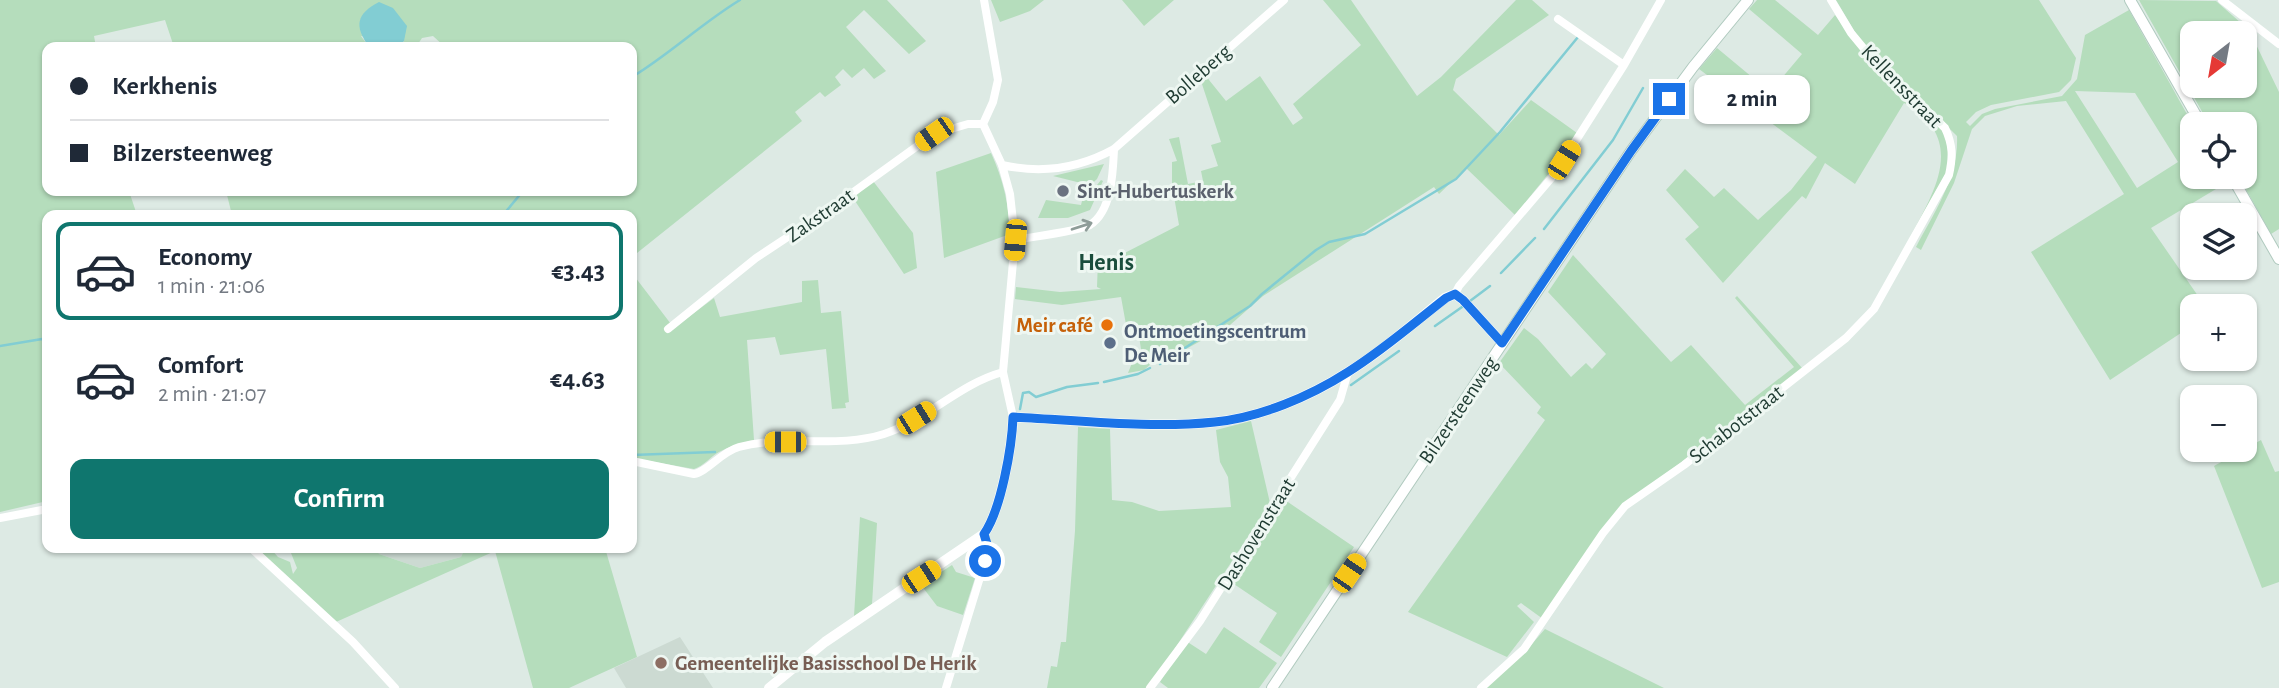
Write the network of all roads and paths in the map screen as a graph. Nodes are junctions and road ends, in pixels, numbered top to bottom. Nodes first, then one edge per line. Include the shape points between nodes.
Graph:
1 (985, 0) edge
2 (1284, 0) edge
3 (1661, 0) edge
4 (1748, 0) edge
5 (1830, 0) edge
6 (2130, 0) edge
7 (2222, 0) edge
8 (2230, 3) edge
9 (1558, 19) dead end
10 (2279, 44) edge
11 (1624, 65) junction
12 (2195, 112) edge
13 (983, 124) junction
14 (1950, 138) joint
15 (1114, 149) junction
16 (1002, 165) junction
17 (2239, 189) edge
18 (1015, 240) junction
19 (2279, 258) edge
20 (1455, 294) junction
21 (668, 330) dead end
22 (1502, 343) junction
23 (1003, 372) junction
24 (1348, 372) junction
25 (1013, 417) junction
26 (637, 462) edge
27 (42, 510) edge
28 (0, 518) edge
29 (984, 534) junction
30 (256, 553) edge
31 (395, 688) edge
32 (769, 688) edge
33 (946, 688) edge
34 (1150, 688) edge
35 (1272, 688) edge
36 (1481, 688) edge

1 - 13 street via 999,80
2 - 15 street, Bolleberg
3 - 11 street
4 - 22 main road, Bilzersteenweg via 1631,151
5 - 14 street, Kellensstraat via 1870,57
6 - 12 main road
7 - 8 street
8 - 10 street
9 - 11 street
11 - 20 street via 1554,175
13 - 16 street
13 - 21 street, Zakstraat via 934,134 756,258
14 - 36 street, Schabotstraat via 1954,157 1949,174 1874,309 1846,338 1625,506 1524,649
15 - 16 street, Bolleberg via 1096,159 1056,169
18 -> 15 street via 1082,228 1095,221 1108,196
16 - 18 street
17 - 19 main road
18 - 23 street
20 - 22 street
20 - 24 street
22 - 35 main road, Bilzersteenweg
23 - 25 street
23 - 26 street via 962,389 902,427 867,438 762,442 724,453 694,474
24 - 25 street via 1276,407 1217,422 1152,424
24 - 34 street, Dashovenstraat via 1340,400 1200,621
25 - 29 street via 996,509
27 - 28 street
29 - 32 street via 825,642
29 - 33 street via 985,561
30 - 31 street via 353,642

